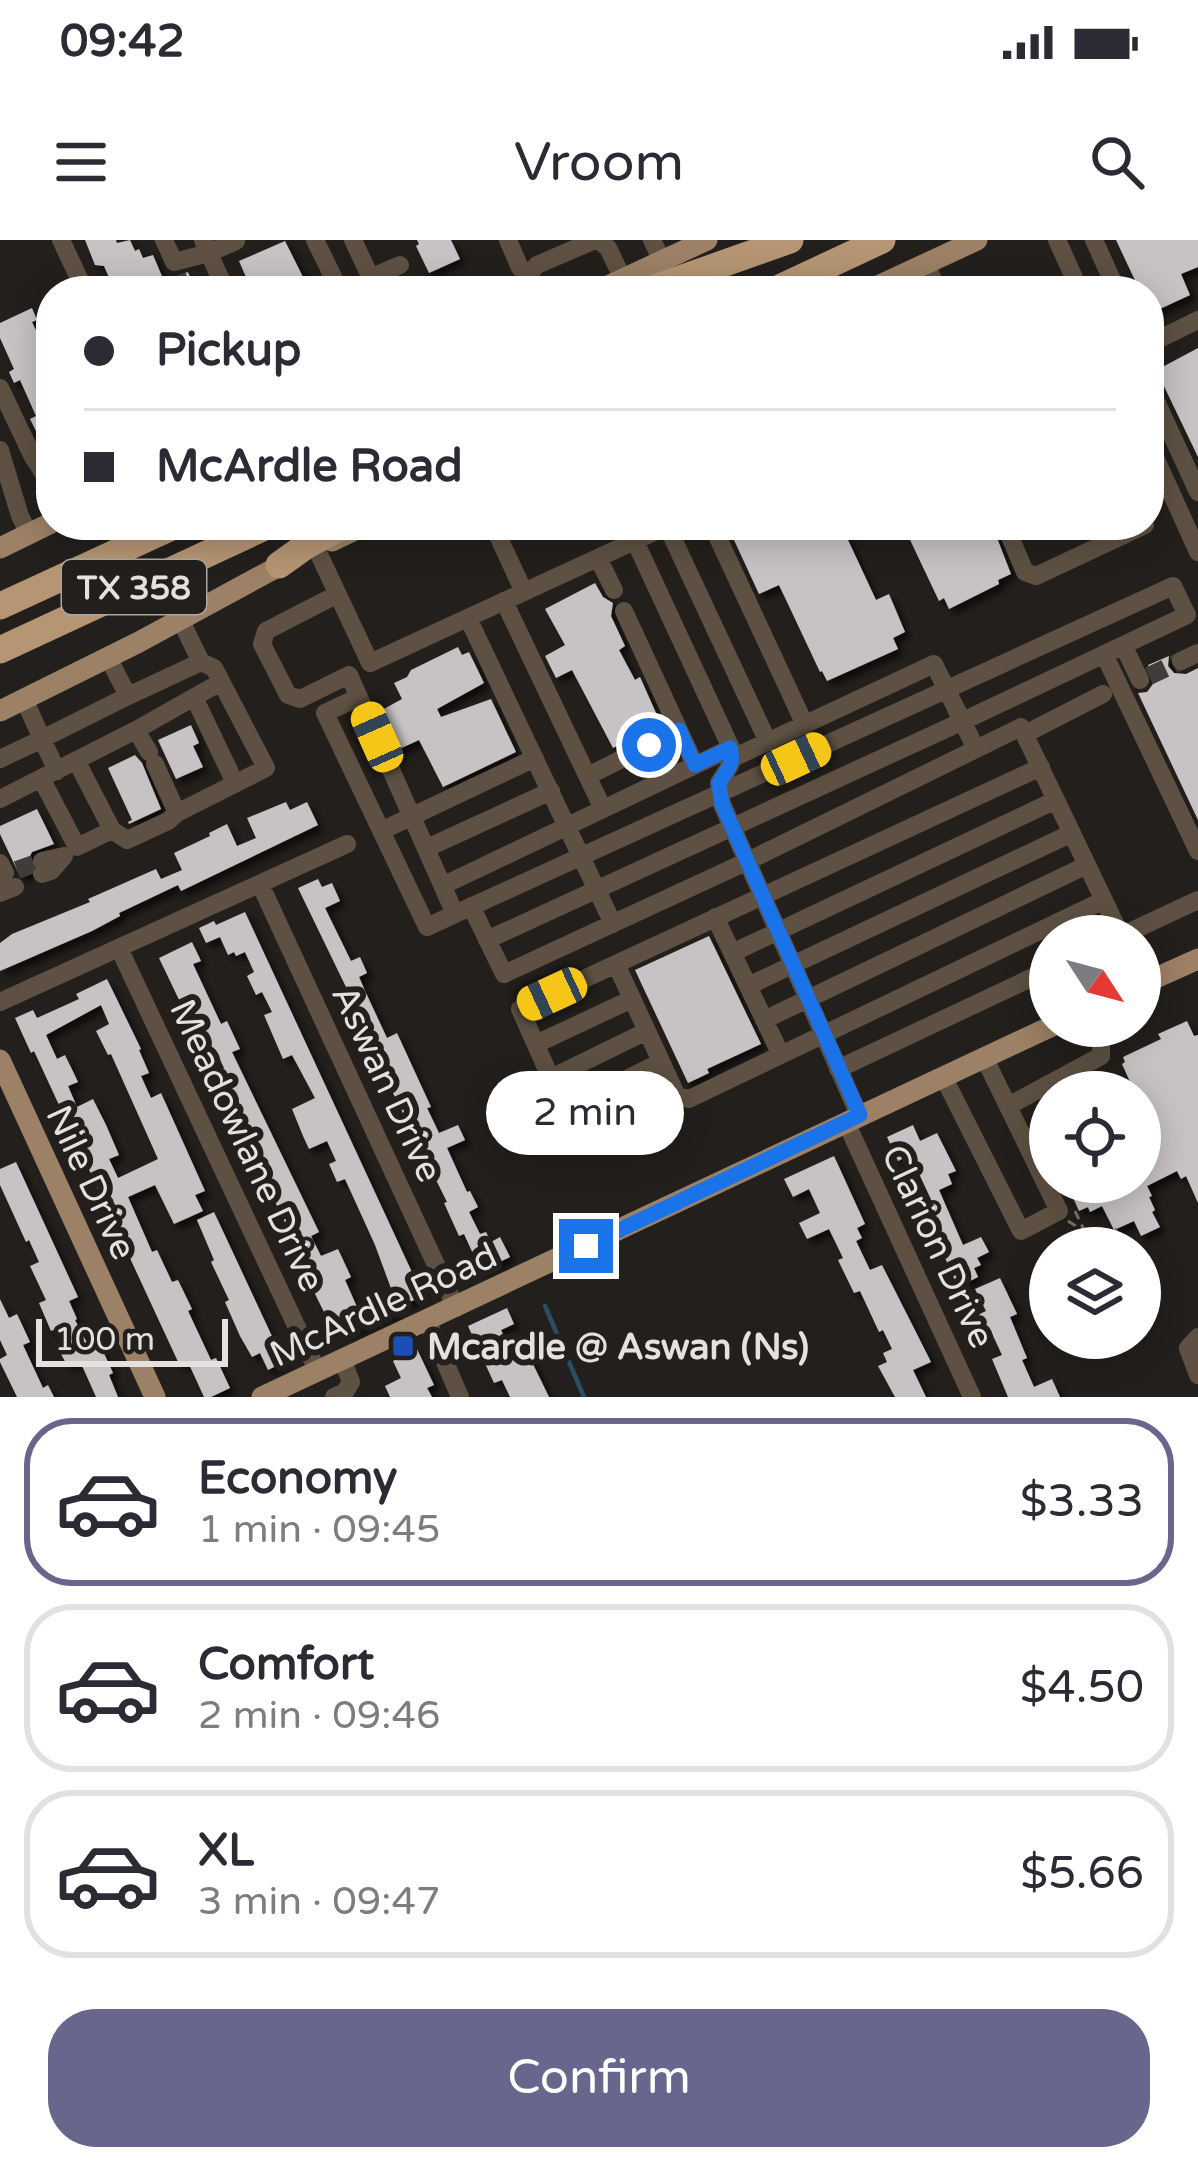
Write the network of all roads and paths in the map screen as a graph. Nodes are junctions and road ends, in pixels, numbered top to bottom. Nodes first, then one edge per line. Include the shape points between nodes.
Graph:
1 (61, 240) edge
2 (164, 240) edge
3 (237, 240) edge
4 (315, 240) edge
5 (353, 240) edge
6 (508, 240) edge
7 (707, 240) edge
8 (792, 240) edge
9 (882, 240) edge
10 (897, 240) edge
11 (977, 240) edge
12 (1057, 240) edge
13 (1094, 240) edge
14 (600, 241) edge
15 (206, 247) edge
16 (657, 250) edge
17 (1104, 262) junction
18 (926, 264) junction
19 (400, 265) dead end
20 (78, 276) edge
21 (219, 276) edge
22 (333, 276) edge
23 (370, 276) edge
24 (385, 276) edge
25 (526, 276) edge
26 (533, 276) edge
27 (627, 276) edge
28 (640, 276) edge
29 (666, 276) edge
30 (715, 276) edge
31 (804, 276) edge
32 (836, 276) edge
33 (900, 276) edge
34 (931, 276) edge
35 (1074, 276) edge
36 (1086, 276) edge
37 (1110, 276) edge
38 (1198, 320) edge
39 (1164, 337) edge
40 (0, 388) edge
41 (1164, 418) edge
42 (0, 450) edge
43 (36, 462) edge
44 (1164, 476) edge
45 (1198, 492) edge
46 (7, 495) edge
47 (1179, 509) junction
48 (1164, 516) edge
49 (36, 530) edge
50 (28, 534) junction
51 (143, 540) edge
52 (237, 540) edge
53 (316, 540) edge
54 (333, 540) edge
55 (500, 540) edge
56 (674, 540) edge
57 (719, 540) edge
58 (1011, 540) edge
59 (1113, 540) edge
60 (635, 541) joint
61 (0, 548) edge
62 (316, 548) junction
63 (1198, 552) edge
64 (598, 558) junction
65 (279, 565) junction
66 (614, 590) dead end
67 (524, 592) junction
68 (337, 595) junction
69 (504, 601) junction
70 (0, 606) edge
71 (624, 611) dead end
72 (468, 618) junction
73 (180, 620) junction
74 (1114, 649) junction
75 (0, 650) edge
76 (108, 657) junction
77 (201, 662) junction
78 (370, 663) junction
79 (349, 675) junction
80 (221, 682) junction
81 (948, 690) junction
82 (1112, 691) junction
83 (128, 696) junction
84 (194, 697) junction
85 (359, 697) junction
86 (11, 704) edge
87 (963, 721) junction
88 (806, 725) junction
89 (136, 730) junction
90 (679, 730) junction
91 (1025, 734) junction
92 (42, 739) junction
93 (768, 742) junction
94 (976, 749) junction
95 (732, 753) junction
96 (535, 758) junction
97 (0, 759) edge
98 (77, 762) junction
99 (695, 765) junction
100 (1041, 767) junction
101 (49, 774) junction
102 (588, 776) junction
103 (235, 783) junction
104 (551, 791) junction
105 (719, 794) junction
106 (0, 799) edge
107 (1056, 800) junction
108 (603, 808) junction
109 (177, 813) junction
110 (412, 816) junction
111 (567, 826) junction
112 (733, 828) junction
113 (112, 830) junction
114 (381, 831) junction
115 (1072, 833) junction
116 (347, 844) dead end
117 (427, 848) junction
118 (1198, 851) edge
119 (71, 852) junction
120 (582, 857) junction
121 (748, 861) junction
122 (1088, 865) junction
123 (42, 868) tunnel mouth
124 (444, 885) junction
125 (261, 886) junction
126 (597, 890) junction
127 (762, 895) junction
128 (1104, 900) junction
129 (1198, 900) edge
130 (463, 910) junction
131 (1111, 915) edge
132 (716, 917) junction
133 (1161, 917) edge
134 (614, 924) junction
135 (778, 932) junction
136 (487, 940) junction
137 (119, 948) junction
138 (733, 953) junction
139 (1198, 958) edge
140 (616, 964) junction
141 (793, 965) junction
142 (1161, 976) edge
143 (1029, 979) edge
144 (748, 986) junction
145 (632, 999) junction
146 (808, 1000) junction
147 (0, 1002) edge
148 (764, 1019) junction
149 (647, 1031) junction
150 (823, 1034) junction
151 (1029, 1037) edge
152 (536, 1044) junction
153 (1101, 1047) edge
154 (781, 1054) junction
155 (985, 1057) junction
156 (0, 1060) edge
157 (661, 1062) junction
158 (838, 1069) junction
159 (943, 1076) junction
160 (550, 1078) junction
161 (677, 1096) junction
162 (1008, 1106) junction
163 (565, 1109) junction
164 (852, 1119) junction
165 (1055, 1214) junction
166 (1077, 1227) edge
167 (456, 1307) junction
168 (427, 1319) junction
169 (1198, 1336) edge
170 (342, 1359) junction
171 (317, 1370) junction
172 (1198, 1375) edge
173 (296, 1389) edge
174 (155, 1397) edge
175 (262, 1397) edge
176 (334, 1397) edge
177 (460, 1397) edge
178 (972, 1397) edge

1 - 20 street
2 - 15 street via 176,269
3 - 15 street
4 - 22 street
5 - 23 street
6 - 25 street
7 - 16 main road
8 - 29 highway
8 - 30 highway
9 - 31 highway
10 - 32 highway
11 - 18 main road
12 - 35 street
13 - 17 street
14 - 26 street via 536,266
14 - 27 street
15 - 21 street
16 - 28 main road
17 - 36 street
17 - 37 street
18 - 33 main road
18 - 34 street
19 - 24 street
38 - 39 street
40 - 43 street
41 - 45 street
42 - 46 street
44 - 47 street
46 - 50 street
47 - 48 street
47 - 63 street
49 - 50 main road
50 - 61 main road
51 - 70 highway, TX 358
52 - 75 highway, TX 358
53 - 65 highway
54 - 62 main road
55 - 67 street
56 - 93 street
57 - 88 street
58 - 59 street via 1025,572 1036,576
60 - 64 street
60 - 95 street
62 - 65 main road
62 - 68 street
64 - 66 street
64 - 67 street
65 - 73 main road
67 - 69 street
68 - 78 street
68 - 79 street via 266,631 262,644 288,694 300,699
69 - 72 street
69 - 102 street
71 - 90 street
72 - 78 street
72 - 96 street
73 - 76 main road
73 - 77 street
74 - 81 street via 1187,615 1173,586
74 - 82 street
74 - 82 street via 1145,678
74 - 87 street
76 - 83 street
76 - 86 main road
77 - 80 street
77 - 83 street
78 - 79 street
79 - 85 street
80 - 84 street
80 - 103 street via 266,768
81 - 87 street
81 - 88 street via 934,664
81 - 105 street
82 - 91 street
82 - 118 street
83 - 92 street
84 - 89 street
84 - 103 street
85 - 110 street
85 - 114 street via 325,713
86 - 92 street
87 - 94 street
87 - 112 street
88 - 93 street
89 - 98 street
89 - 109 street
90 - 99 street
90 - 102 street
91 - 94 street via 1022,727
91 - 100 street
92 - 97 street
92 - 101 street
93 - 95 street
94 - 121 street
95 - 99 street
95 - 105 street
96 - 104 street
96 - 110 street
98 - 101 street
98 - 113 street
99 - 108 street
100 - 107 street
100 - 127 street
101 - 106 street
101 - 119 street
102 - 108 street
103 - 109 street
104 - 111 street
104 - 117 street
105 - 112 street, Clarion Drive
105 - 120 street
107 - 115 street
107 - 135 street
108 - 111 street
109 - 113 street via 127,840
110 - 114 street
110 - 117 street
111 - 120 street
111 - 124 street
112 - 121 street, Clarion Drive
112 - 126 street
113 - 119 street
114 - 130 street via 427,926
115 - 122 street
115 - 141 street
116 - 125 street
117 - 124 street
119 - 123 street via 51,871
120 - 126 street
120 - 130 street
121 - 127 street, Clarion Drive
121 - 134 street
122 - 128 street
122 - 146 street
124 - 130 street
125 - 137 street
125 - 167 street, Aswan Drive
126 - 134 street
126 - 136 street
127 - 132 street
127 - 135 street, Clarion Drive
128 - 131 street
128 - 150 street
129 - 133 street
130 - 136 street
132 - 138 street
132 - 140 street
134 - 136 street via 504,974
135 - 138 street
135 - 141 street, Clarion Drive
137 - 147 street
137 - 171 street, Meadowlane Drive
138 - 144 street
139 - 142 main road
140 - 145 street
140 - 152 street via 520,1009
141 - 144 street
141 - 146 street, Clarion Drive
143 - 158 street
144 - 148 street
145 - 149 street
145 - 152 street
146 - 148 street
146 - 150 street, Clarion Drive
148 - 154 street
149 - 157 street
149 - 160 street
150 - 154 street
150 - 158 street, Clarion Drive
151 - 155 main road, McArdle Road
152 - 160 street
153 - 162 street via 1101,1056
154 - 161 street via 689,1099
155 - 159 main road, McArdle Road
155 - 162 street
156 - 174 main road, Nile Drive
157 - 161 street
157 - 163 street
158 - 164 street, Clarion Drive
159 - 164 main road, McArdle Road
159 - 165 street via 1021,1232
160 - 163 street
161 - 163 street via 590,1141 575,1133
162 - 165 street
164 - 167 main road, McArdle Road
164 - 178 street, Clarion Drive
165 - 166 path
167 - 168 main road, McArdle Road
168 - 170 main road, McArdle Road
168 - 177 street
169 - 172 street via 1188,1348
170 - 171 main road, McArdle Road
170 - 176 street via 351,1382
171 - 173 main road, McArdle Road
173 - 175 main road, McArdle Road

